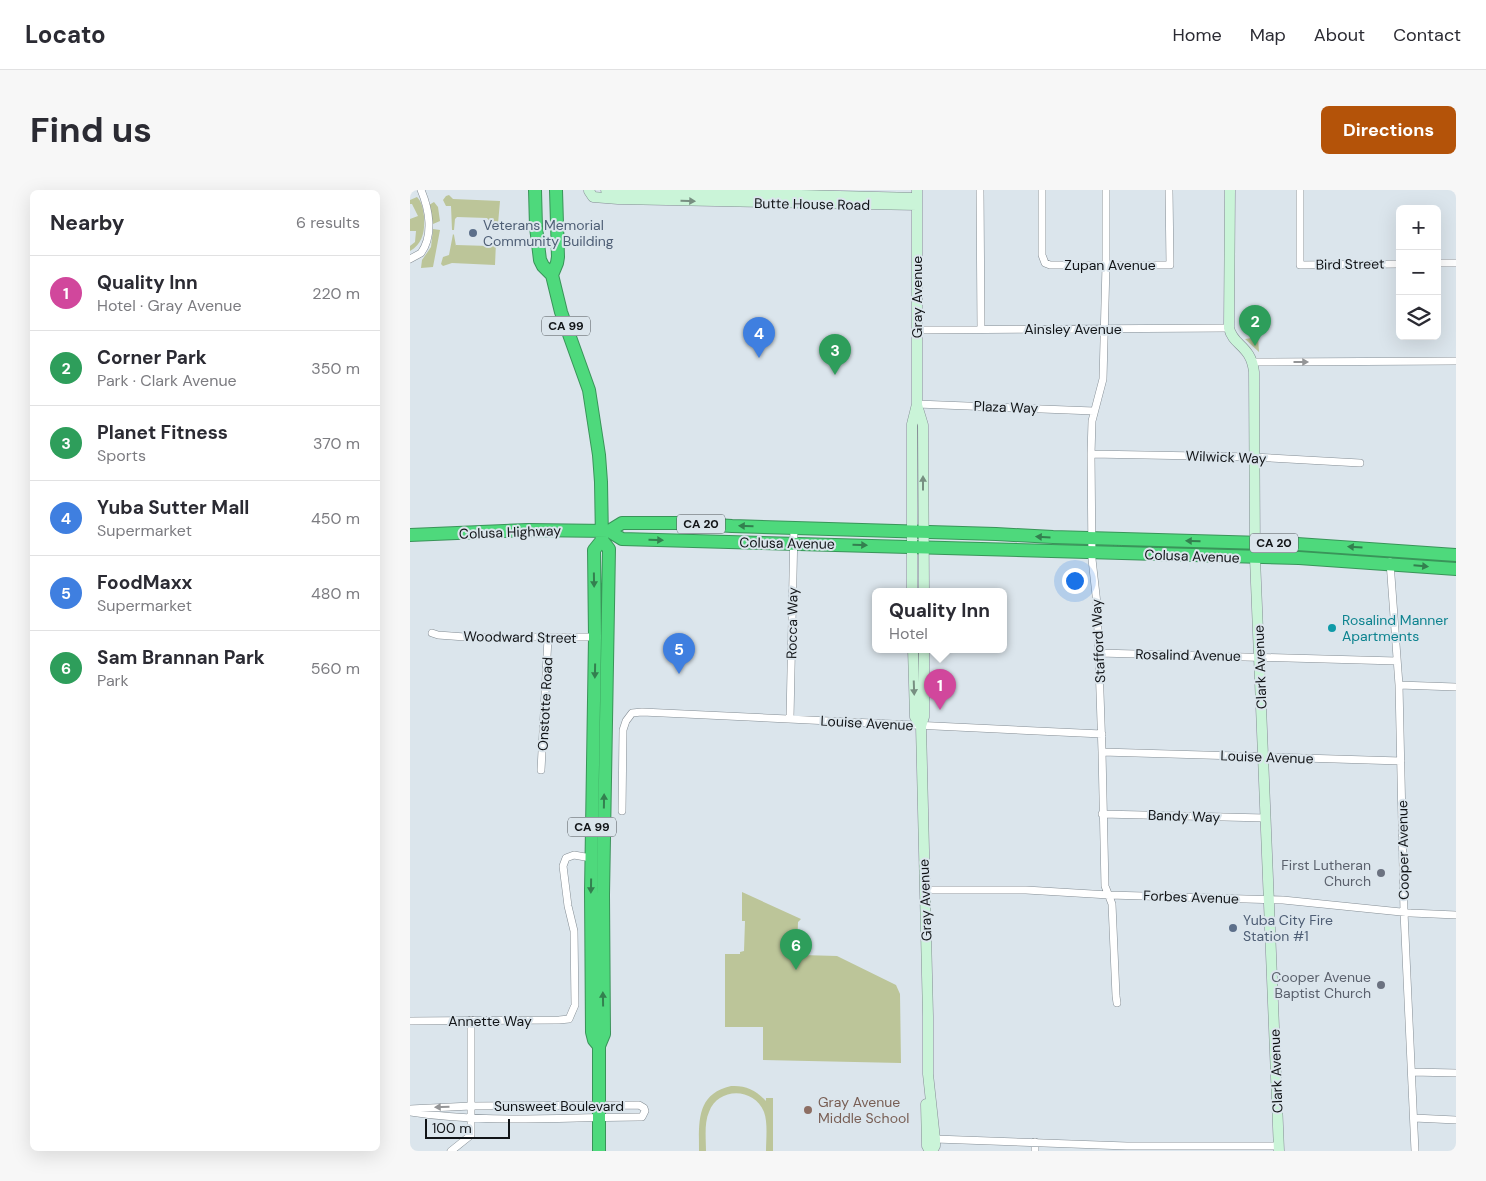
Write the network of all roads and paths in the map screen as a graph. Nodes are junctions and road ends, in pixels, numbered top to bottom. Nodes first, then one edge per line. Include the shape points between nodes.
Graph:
1 (421, 190) edge
2 (535, 190) edge
3 (589, 190) edge
4 (606, 190) edge
5 (980, 190) edge
6 (1042, 190) edge
7 (1106, 190) edge
8 (1169, 190) edge
9 (1230, 190) edge
10 (1300, 190) edge
11 (556, 193) edge
12 (917, 198) edge
13 (410, 259) edge
14 (1441, 263) edge
15 (1456, 263) edge
16 (1396, 264) edge
17 (1106, 265) junction
18 (552, 275) junction
19 (1229, 328) junction
20 (981, 329) junction
21 (917, 330) junction
22 (1104, 330) junction
23 (1456, 361) edge
24 (1252, 362) junction
25 (917, 404) junction
26 (1094, 411) junction
27 (1091, 454) junction
28 (1253, 457) junction
29 (1360, 464) dead end
30 (794, 528) junction
31 (917, 531) junction
32 (605, 534) junction
33 (410, 535) edge
34 (1092, 539) junction
35 (794, 543) junction
36 (1255, 543) junction
37 (917, 547) junction
38 (1390, 550) junction
39 (1092, 552) junction
40 (1456, 555) edge
41 (1255, 558) junction
42 (1390, 563) junction
43 (1456, 569) edge
44 (912, 588) edge
45 (924, 588) edge
46 (432, 633) dead end
47 (602, 637) junction
48 (548, 638) junction
49 (913, 653) edge
50 (924, 653) edge
51 (1099, 653) junction
52 (1259, 657) junction
53 (1397, 661) junction
54 (1399, 685) junction
55 (1456, 687) edge
56 (790, 718) junction
57 (921, 726) junction
58 (1102, 734) junction
59 (1102, 752) junction
60 (1264, 757) junction
61 (1401, 761) junction
62 (541, 770) dead end
63 (622, 811) dead end
64 (1102, 814) junction
65 (1266, 818) junction
66 (591, 858) junction
67 (924, 890) junction
68 (1109, 895) junction
69 (1269, 899) junction
70 (1404, 912) junction
71 (1456, 915) edge
72 (1117, 1002) dead end
73 (471, 1020) junction
74 (410, 1021) edge
75 (599, 1046) junction
76 (1412, 1072) junction
77 (1456, 1073) edge
78 (928, 1074) junction
79 (471, 1106) junction
80 (410, 1110) edge
81 (599, 1111) junction
82 (471, 1117) junction
83 (1414, 1118) junction
84 (1456, 1120) edge
85 (936, 1139) junction
86 (1035, 1142) junction
87 (1127, 1148) edge
88 (1279, 1149) edge
89 (451, 1151) edge
90 (599, 1151) edge
91 (931, 1151) edge
92 (1035, 1151) edge
93 (1415, 1151) edge

1 - 13 street via 427,206 428,237 422,253
2 - 18 highway, CA 99 via 540,260
3 -> 12 main road, Butte House Road via 593,197 618,199
4 - 12 main road, Butte House Road
5 - 20 street
6 - 17 street, Zupan Avenue via 1042,255 1045,262 1050,265
7 - 17 street, Stafford Way
8 - 17 street, Zupan Avenue via 1170,265
9 - 19 main road
10 - 16 street, Bird Street via 1300,265
11 - 18 highway, CA 99 via 558,257
12 - 21 main road, Gray Avenue
14 - 15 street
17 - 22 street, Stafford Way
18 - 32 highway, CA 99 via 592,405
19 - 22 street, Ainsley Avenue
19 - 24 main road, Clark Avenue
20 - 21 street, Ainsley Avenue
20 - 22 street, Ainsley Avenue
21 - 25 main road, Gray Avenue
22 - 26 street, Stafford Way via 1103,379
24 -> 23 street
24 - 28 main road, Clark Avenue
25 - 26 street, Plaza Way
25 - 31 main road, Gray Avenue via 923,425
26 - 27 street, Stafford Way
27 - 28 street, Wilwick Way
27 - 34 street, Stafford Way
28 - 29 street, Wilwick Way
28 - 36 main road, Clark Avenue
30 - 31 highway, Colusa Avenue / CA 20
30 -> 32 highway, Colusa Avenue / CA 20 via 622,523
30 - 35 street, Rocca Way
34 -> 31 highway, Colusa Avenue / CA 20
31 - 37 main road, Gray Avenue
32 - 33 highway, Colusa Highway / CA 20 via 528,530
32 -> 35 highway, Colusa Avenue / CA 20 via 622,539
32 - 47 highway, CA 99 via 594,550
36 -> 34 highway, Colusa Avenue / CA 20
34 - 39 street, Stafford Way
35 -> 37 highway, Colusa Avenue / CA 20
35 - 56 street, Rocca Way
38 -> 36 highway, Colusa Avenue / CA 20
36 - 41 main road, Clark Avenue
37 - 39 highway, Colusa Avenue / CA 20
37 - 44 main road, Gray Avenue
37 - 45 main road, Gray Avenue
38 - 40 highway, Colusa Avenue / CA 20
38 - 42 street, Cooper Avenue
39 - 41 highway, Colusa Avenue / CA 20
39 - 51 street, Stafford Way
41 - 42 highway, Colusa Avenue / CA 20
41 - 52 main road, Clark Avenue
42 -> 43 highway, Colusa Avenue / CA 20
42 - 53 street, Cooper Avenue
46 - 48 street, Woodward Street via 465,637
47 - 48 street, Woodward Street
47 -> 66 highway, CA 99
75 -> 47 highway, CA 99 via 604,1034
48 - 62 street, Onstotte Road
49 -> 57 main road, Gray Avenue via 915,717
50 - 57 main road, Gray Avenue via 924,717
51 - 52 street, Rosalind Avenue
51 - 58 street, Stafford Way
52 - 53 street, Rosalind Avenue
52 - 60 main road, Clark Avenue
53 - 54 street, Cooper Avenue
54 - 55 street
54 - 61 street, Cooper Avenue
56 - 57 street, Louise Avenue
56 - 63 street, Louise Avenue via 632,713 623,730
57 - 58 street, Louise Avenue
57 - 67 main road, Gray Avenue
58 - 59 street, Stafford Way
59 - 60 street, Louise Avenue
59 - 64 street, Stafford Way
60 - 61 street, Louise Avenue
60 - 65 main road, Clark Avenue
61 - 70 street, Cooper Avenue
64 - 65 street, Bandy Way
64 - 68 street, Stafford Way via 1105,886
65 - 69 main road, Clark Avenue
66 - 73 street, Annette Way via 574,855 566,858 563,866 574,931 575,1005 570,1019
66 -> 75 highway, CA 99 via 592,1032
67 - 68 street, Forbes Avenue via 1026,890
67 - 78 main road, Gray Avenue
68 - 69 street, Forbes Avenue
68 - 72 street, Stafford Way
69 - 70 street, Forbes Avenue
69 - 88 main road, Clark Avenue
70 - 71 street, Forbes Avenue
70 - 76 street, Cooper Avenue
73 - 74 street, Annette Way
73 - 79 street
75 - 81 highway, CA 99
76 - 77 street
76 - 83 street, Cooper Avenue
78 - 85 main road, Gray Avenue
78 - 91 main road, Gray Avenue via 926,1139
79 -> 80 street, Sunsweet Boulevard
79 - 81 street, Sunsweet Boulevard
79 - 82 street
80 - 82 street, Sunsweet Boulevard via 429,1115
81 - 81 street, Sunsweet Boulevard via 642,1117 645,1111 639,1105
81 - 82 street, Sunsweet Boulevard
81 - 90 highway, CA 99
82 - 89 street via 471,1135
83 - 84 street
83 - 93 street, Cooper Avenue
85 - 86 street
85 - 91 main road, Gray Avenue
86 - 87 street
86 - 92 street
87 - 88 street

